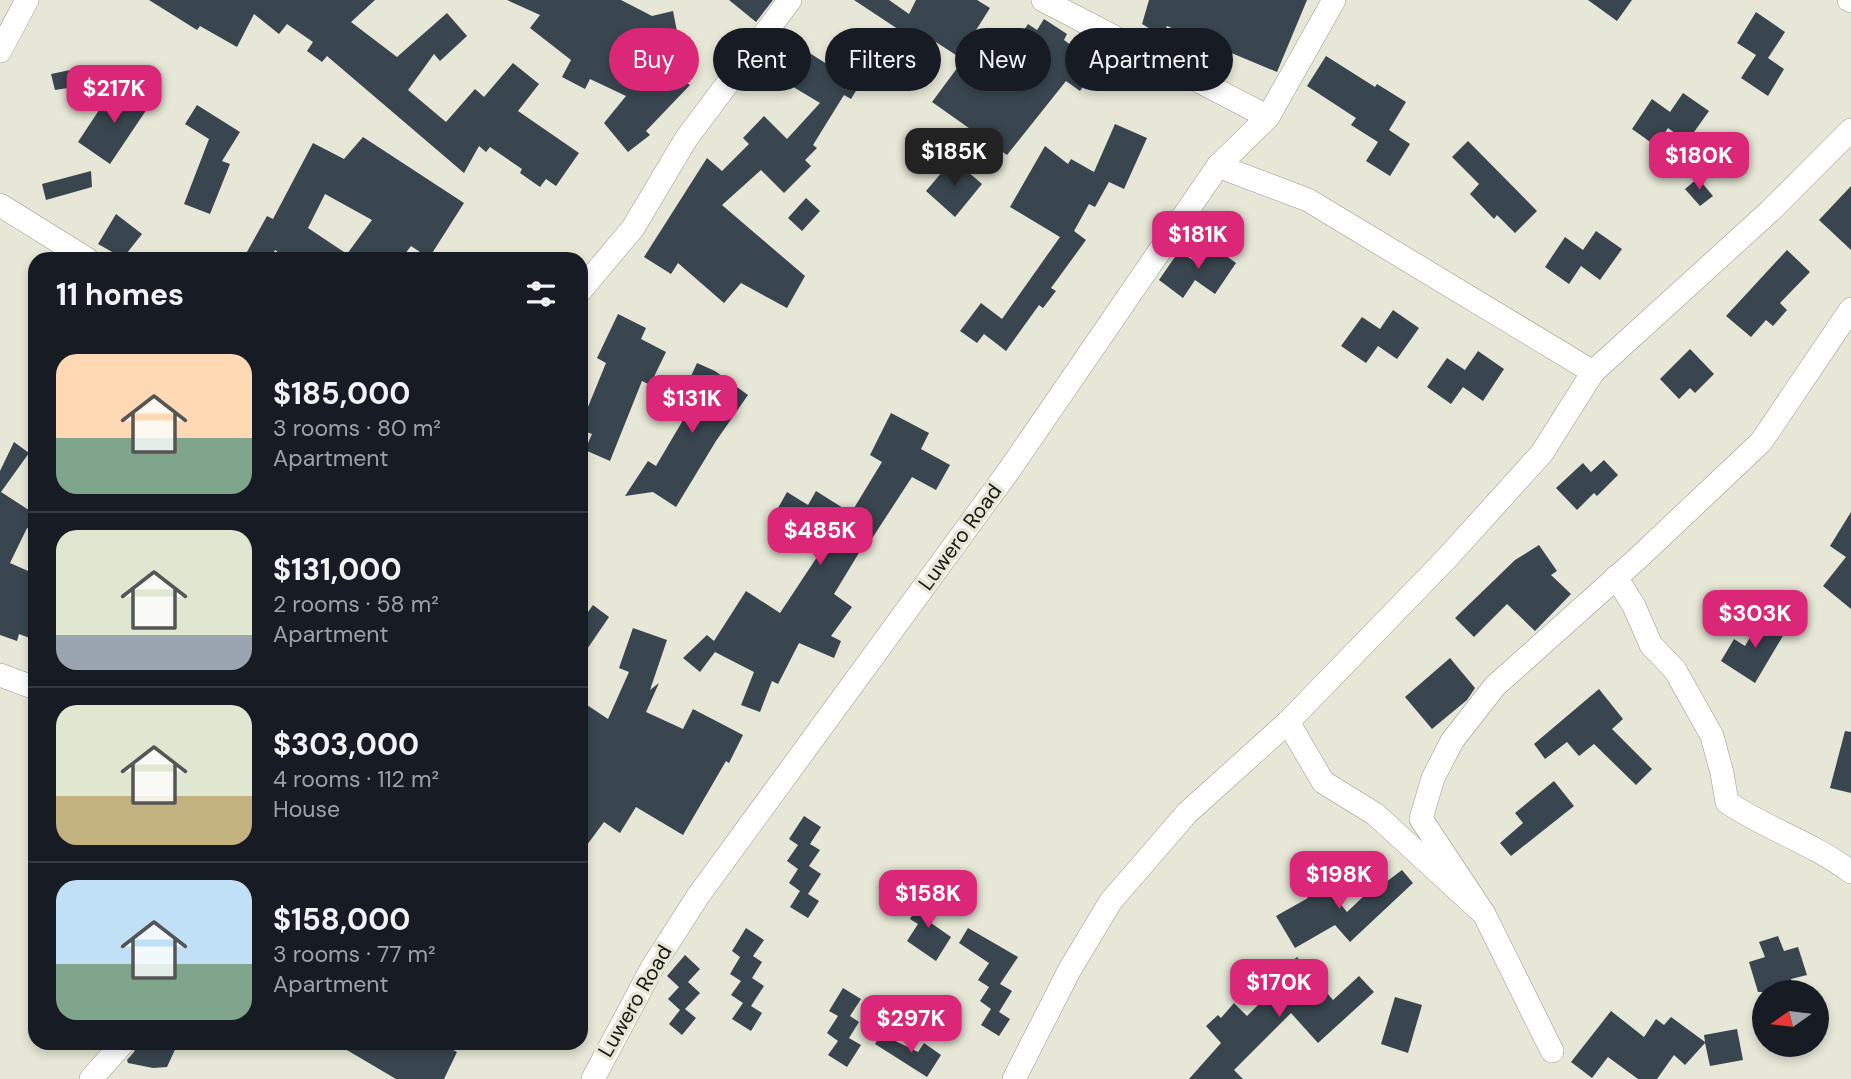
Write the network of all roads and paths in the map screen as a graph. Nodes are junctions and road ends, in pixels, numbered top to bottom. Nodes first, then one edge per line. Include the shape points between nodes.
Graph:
1 (27, 0) edge
2 (790, 0) edge
3 (1043, 0) edge
4 (1334, 0) edge
5 (0, 51) edge
6 (1268, 117) junction
7 (1851, 130) edge
8 (1218, 166) junction
9 (0, 205) edge
10 (76, 252) edge
11 (588, 282) edge
12 (1851, 309) edge
13 (1592, 372) junction
14 (1616, 577) junction
15 (0, 675) edge
16 (28, 685) edge
17 (1288, 722) junction
18 (1851, 872) edge
19 (1484, 914) junction
20 (116, 1050) edge
21 (1552, 1051) dead end
22 (91, 1079) edge
23 (593, 1079) edge
24 (1014, 1079) edge

1 - 5 street
2 - 11 street via 686,139 633,228
3 - 6 street
4 - 6 street, Luwero Road
6 - 8 street, Luwero Road
7 - 13 street via 1770,211
8 - 13 street via 1308,200
8 - 23 street, Luwero Road via 1010,469 698,896 652,968
9 - 10 street
12 - 14 street via 1761,442
13 - 17 street via 1542,453
14 - 18 street via 1651,645 1675,670 1712,736 1727,802
14 - 19 street via 1496,686 1452,741 1433,778 1421,819
15 - 16 street
17 - 19 street via 1322,782 1375,814
17 - 24 street via 1187,813 1111,901
19 - 21 street
20 - 22 street

